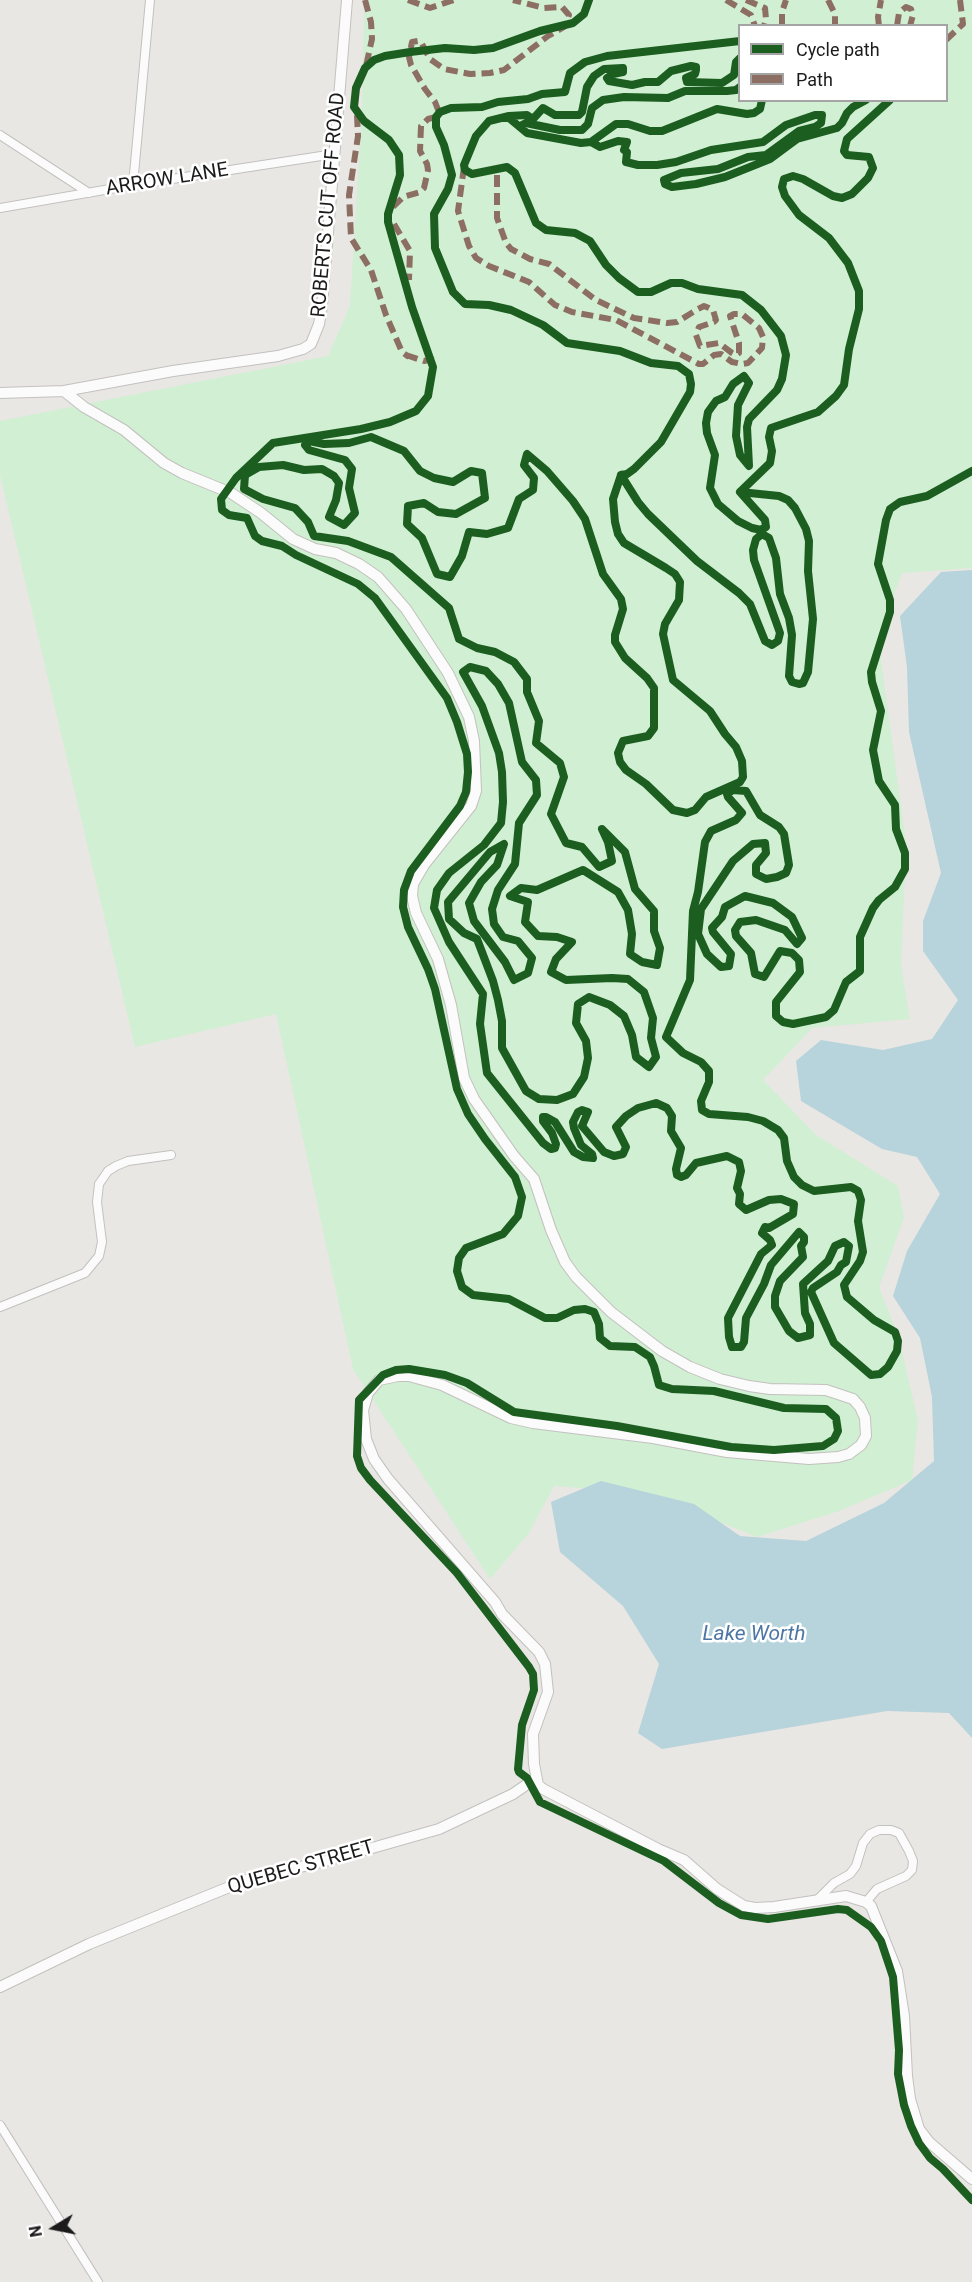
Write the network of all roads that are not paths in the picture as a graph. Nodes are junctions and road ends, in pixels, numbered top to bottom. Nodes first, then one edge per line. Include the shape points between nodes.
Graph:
1 (150, 0) edge
2 (347, 0) edge
3 (0, 135) edge
4 (334, 154) junction
5 (133, 185) junction
6 (89, 193) junction
7 (0, 208) edge
8 (64, 391) junction
9 (0, 393) edge
10 (171, 1155) dead end
11 (0, 1307) edge
12 (536, 1778) junction
13 (818, 1899) junction
14 (866, 1902) junction
15 (0, 1987) edge
16 (0, 2124) edge
17 (972, 2179) edge
18 (98, 2282) edge

1 - 5 street
2 - 4 street, ROBERTS CUT OFF ROAD
3 - 6 street
4 - 5 street, ARROW LANE
4 - 8 street, ROBERTS CUT OFF ROAD via 322,306 312,344 278,357
5 - 6 street, ARROW LANE
6 - 7 street, ARROW LANE
8 - 9 street, ROBERTS CUT OFF ROAD
8 - 12 street via 124,430 164,463 231,493 293,538 315,549 336,553 378,577 406,609 448,673 469,717 476,791 460,822 412,884 412,896 438,959 464,1078 474,1099 534,1179 551,1230 576,1277 611,1312 690,1367 748,1386 826,1390 846,1395 860,1407 865,1418 866,1436 849,1454 809,1458 727,1452 653,1438 533,1424 511,1418 442,1385 409,1376 379,1380 374,1385 363,1410 366,1439 374,1459 502,1614 539,1652 545,1664 548,1692 533,1734
10 - 11 street via 128,1161 108,1171 99,1184 102,1242 93,1266 85,1273
12 - 13 street via 543,1789 684,1860 744,1906 774,1907
12 - 15 street, QUEBEC STREET via 513,1794 439,1829 249,1879 89,1944
13 - 14 street via 846,1896
13 - 14 street via 850,1874 870,1834 879,1830 899,1833 913,1861 912,1870 877,1889
14 - 17 street via 897,1971 914,2116 919,2129 935,2147
16 - 18 street

